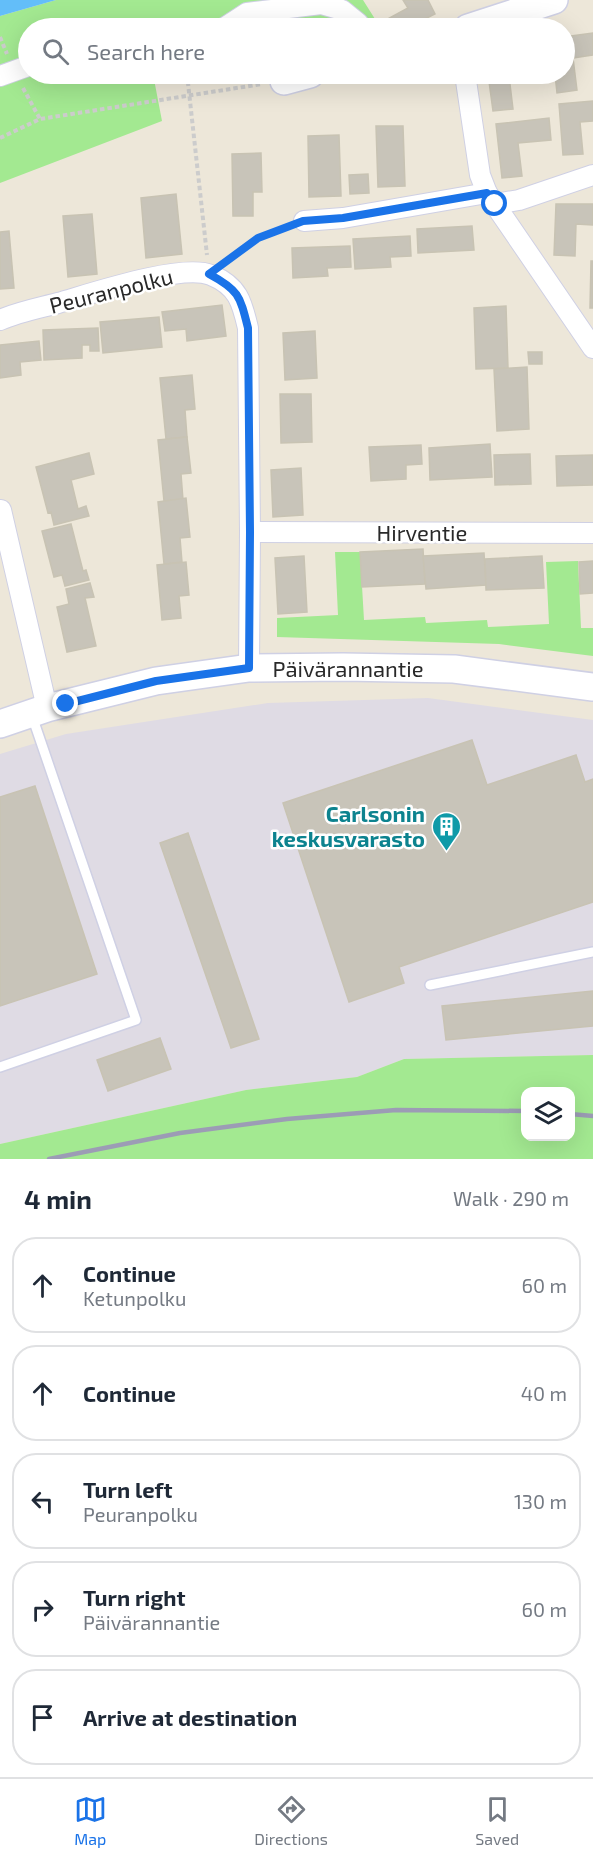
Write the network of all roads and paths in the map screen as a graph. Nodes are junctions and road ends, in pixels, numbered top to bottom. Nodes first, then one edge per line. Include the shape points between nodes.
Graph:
1 (554, 0) edge
2 (240, 18) edge
3 (353, 18) edge
4 (499, 18) edge
5 (18, 70) edge
6 (0, 76) edge
7 (189, 84) edge
8 (264, 84) edge
9 (466, 84) edge
10 (191, 95) junction
11 (0, 138) edge
12 (593, 175) edge
13 (491, 199) junction
14 (303, 221) joint
15 (209, 274) junction
16 (0, 320) edge
17 (593, 348) edge
18 (2, 510) dead end
19 (250, 532) junction
20 (593, 533) edge
21 (249, 668) junction
22 (593, 687) edge
23 (39, 711) junction
24 (0, 724) edge
25 (593, 952) edge
26 (430, 985) dead end
27 (0, 1067) edge

1 - 4 street
2 - 3 street via 247,13 321,4 342,10
5 - 6 street
7 - 10 path
8 - 10 path
9 - 13 street via 480,175
10 - 11 path via 40,119
10 - 15 path
12 - 13 street via 519,200
13 - 14 street
13 - 17 street
14 - 15 path via 258,238
15 - 16 street, Peuranpolku via 155,276
15 - 19 street via 230,285 242,300 248,328
18 - 23 street
19 - 20 street, Hirventie
19 - 21 street
21 - 22 street, Päivärannantie via 454,669
21 - 23 street, Päivärannantie via 156,681
23 - 24 street, Päivärannantie
23 - 27 lane via 136,1020
25 - 26 lane

